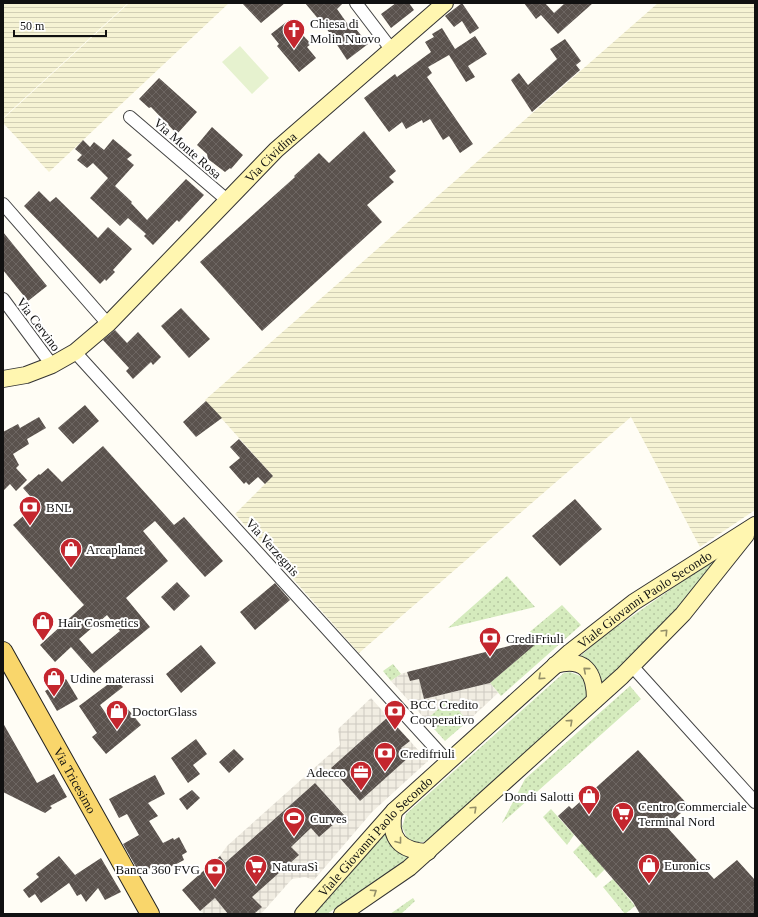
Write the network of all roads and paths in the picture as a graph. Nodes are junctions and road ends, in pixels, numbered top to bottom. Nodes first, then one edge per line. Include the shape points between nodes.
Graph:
1 (356, 3) edge
2 (445, 3) edge
3 (391, 49) junction
4 (130, 117) dead end
5 (227, 200) junction
6 (3, 204) edge
7 (3, 299) edge
8 (108, 324) junction
9 (75, 352) junction
10 (52, 365) junction
11 (3, 379) edge
12 (753, 526) edge
13 (3, 651) edge
14 (555, 665) junction
15 (632, 666) junction
16 (595, 700) junction
17 (448, 762) junction
18 (755, 802) edge
19 (394, 811) junction
20 (428, 852) junction
21 (150, 913) edge
22 (303, 914) edge
23 (342, 914) edge

1 - 3 street
2 - 3 main road, Via Cividina
3 - 5 main road, Via Cividina via 276,150
4 - 5 street, Via Monte Rosa
5 - 8 main road, Via Cividina
6 - 8 street
7 - 10 street, Via Cervino
8 - 9 main road, Via Cividina
9 - 10 main road, Via Cividina
9 - 17 street, Via Verzegnis
10 - 11 main road, Via Cividina via 26,375
12 - 14 main road, Viale Giovanni Paolo Secondo via 634,602
15 -> 12 main road, Viale Giovanni Paolo Secondo via 683,614
13 - 21 main road, Via Tricesimo
16 -> 14 main road via 594,681 586,668 576,663
14 -> 17 main road, Viale Giovanni Paolo Secondo
15 - 16 main road, Viale Giovanni Paolo Secondo
15 - 18 street
20 -> 16 main road, Viale Giovanni Paolo Secondo
17 - 19 main road, Viale Giovanni Paolo Secondo
19 -> 20 main road via 391,823 396,840 406,849
19 - 22 main road, Viale Giovanni Paolo Secondo
23 -> 20 main road, Viale Giovanni Paolo Secondo

